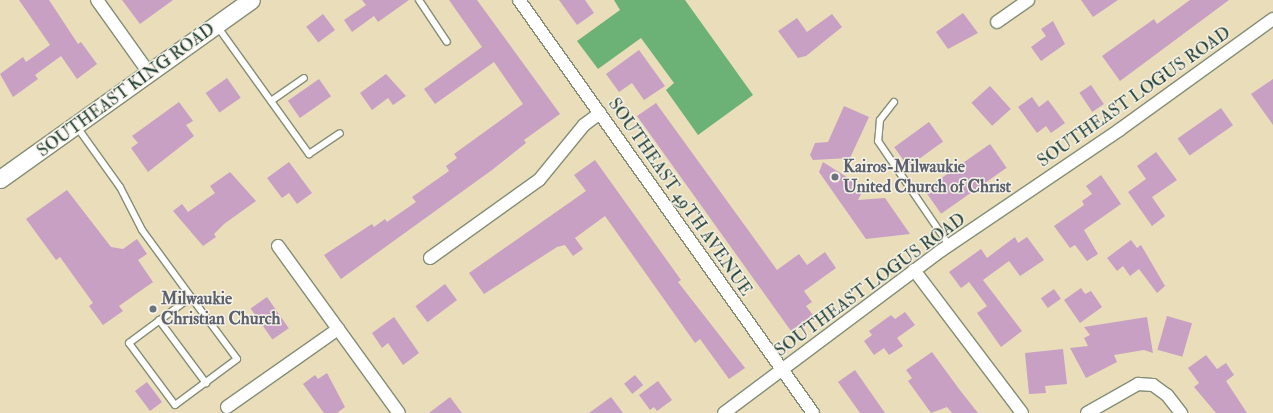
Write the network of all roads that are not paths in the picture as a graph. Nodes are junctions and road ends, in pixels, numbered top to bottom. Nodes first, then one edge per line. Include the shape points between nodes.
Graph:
1 (97, 0) edge
2 (252, 0) edge
3 (419, 0) edge
4 (519, 0) edge
5 (1028, 0) edge
6 (1273, 18) edge
7 (998, 22) dead end
8 (216, 25) junction
9 (447, 42) dead end
10 (149, 73) junction
11 (304, 78) dead end
12 (271, 102) junction
13 (894, 102) dead end
14 (600, 113) junction
15 (76, 125) junction
16 (340, 133) dead end
17 (0, 180) edge
18 (949, 245) junction
19 (278, 246) dead end
20 (430, 258) dead end
21 (914, 270) junction
22 (192, 297) junction
23 (159, 320) junction
24 (338, 329) junction
25 (782, 371) junction
26 (206, 383) junction
27 (227, 408) dead end
28 (398, 413) edge
29 (724, 413) edge
30 (813, 413) edge
31 (1022, 413) edge
32 (1087, 413) edge
33 (1181, 413) edge

1 - 10 street
2 - 8 main road, SOUTHEAST KING ROAD
3 - 9 lane
4 - 14 street, SOUTHEAST 49TH AVENUE
5 - 7 street
6 - 18 street, SOUTHEAST LOGUS ROAD via 1119,130
8 - 10 main road, SOUTHEAST KING ROAD
8 - 12 lane
10 - 15 main road, SOUTHEAST KING ROAD
11 - 12 lane
12 - 16 lane via 309,154
13 - 18 lane via 880,120 878,141
14 - 20 street via 584,125 539,180
14 - 25 street, SOUTHEAST 49TH AVENUE
15 - 17 main road, SOUTHEAST KING ROAD
15 - 22 lane via 120,186 142,230
18 - 21 street, SOUTHEAST LOGUS ROAD
19 - 24 street
21 - 25 street, SOUTHEAST LOGUS ROAD
21 - 31 street
22 - 23 lane
22 - 26 lane via 237,359
23 - 26 lane
23 - 26 lane via 129,343 133,349 175,405
24 - 27 street
24 - 28 street
25 - 29 street, SOUTHEAST LOGUS ROAD
25 - 30 street, SOUTHEAST 49TH AVENUE
32 - 33 street via 1138,384 1153,385 1167,394

